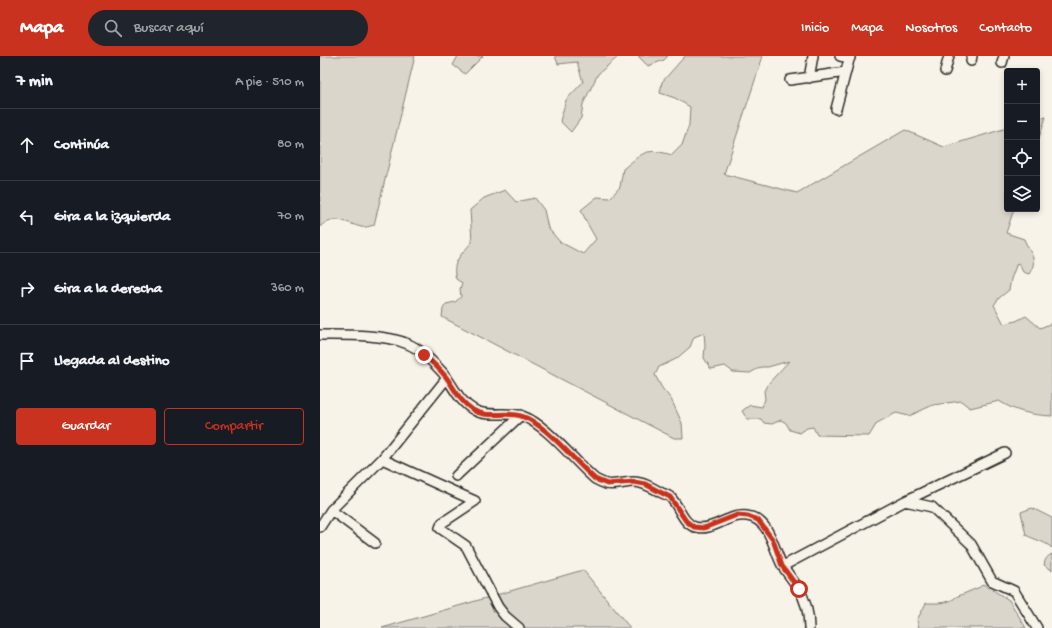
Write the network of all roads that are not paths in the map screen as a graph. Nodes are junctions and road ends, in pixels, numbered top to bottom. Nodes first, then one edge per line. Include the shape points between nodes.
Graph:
1 (813, 56) edge
2 (840, 56) edge
3 (949, 56) edge
4 (850, 57) edge
5 (945, 71) dead end
6 (846, 72) junction
7 (809, 78) junction
8 (790, 80) dead end
9 (836, 109) dead end
10 (320, 335) edge
11 (447, 378) junction
12 (521, 416) junction
13 (1005, 453) dead end
14 (382, 459) junction
15 (456, 476) dead end
16 (905, 501) junction
17 (331, 510) junction
18 (320, 527) edge
19 (375, 543) dead end
20 (782, 566) junction
21 (519, 628) edge
22 (809, 628) edge
23 (1037, 628) edge

1 - 7 street
2 - 4 street
3 - 5 street
4 - 6 street
6 - 7 street
6 - 9 street
7 - 8 street
10 - 11 street via 369,336 408,344 436,364
11 - 12 street via 463,402 474,411
11 - 14 street
12 - 15 street
12 - 20 street via 538,424 595,479 607,484 645,484 670,497 686,521 694,527 704,528 737,515 758,520 773,540
13 - 16 street
14 - 17 street
14 - 21 street via 475,501 442,523 440,528 466,546 498,607
16 - 20 street
16 - 23 street via 932,507 971,544 992,581 1014,591
17 - 18 street
17 - 19 street
20 - 22 street via 805,601

